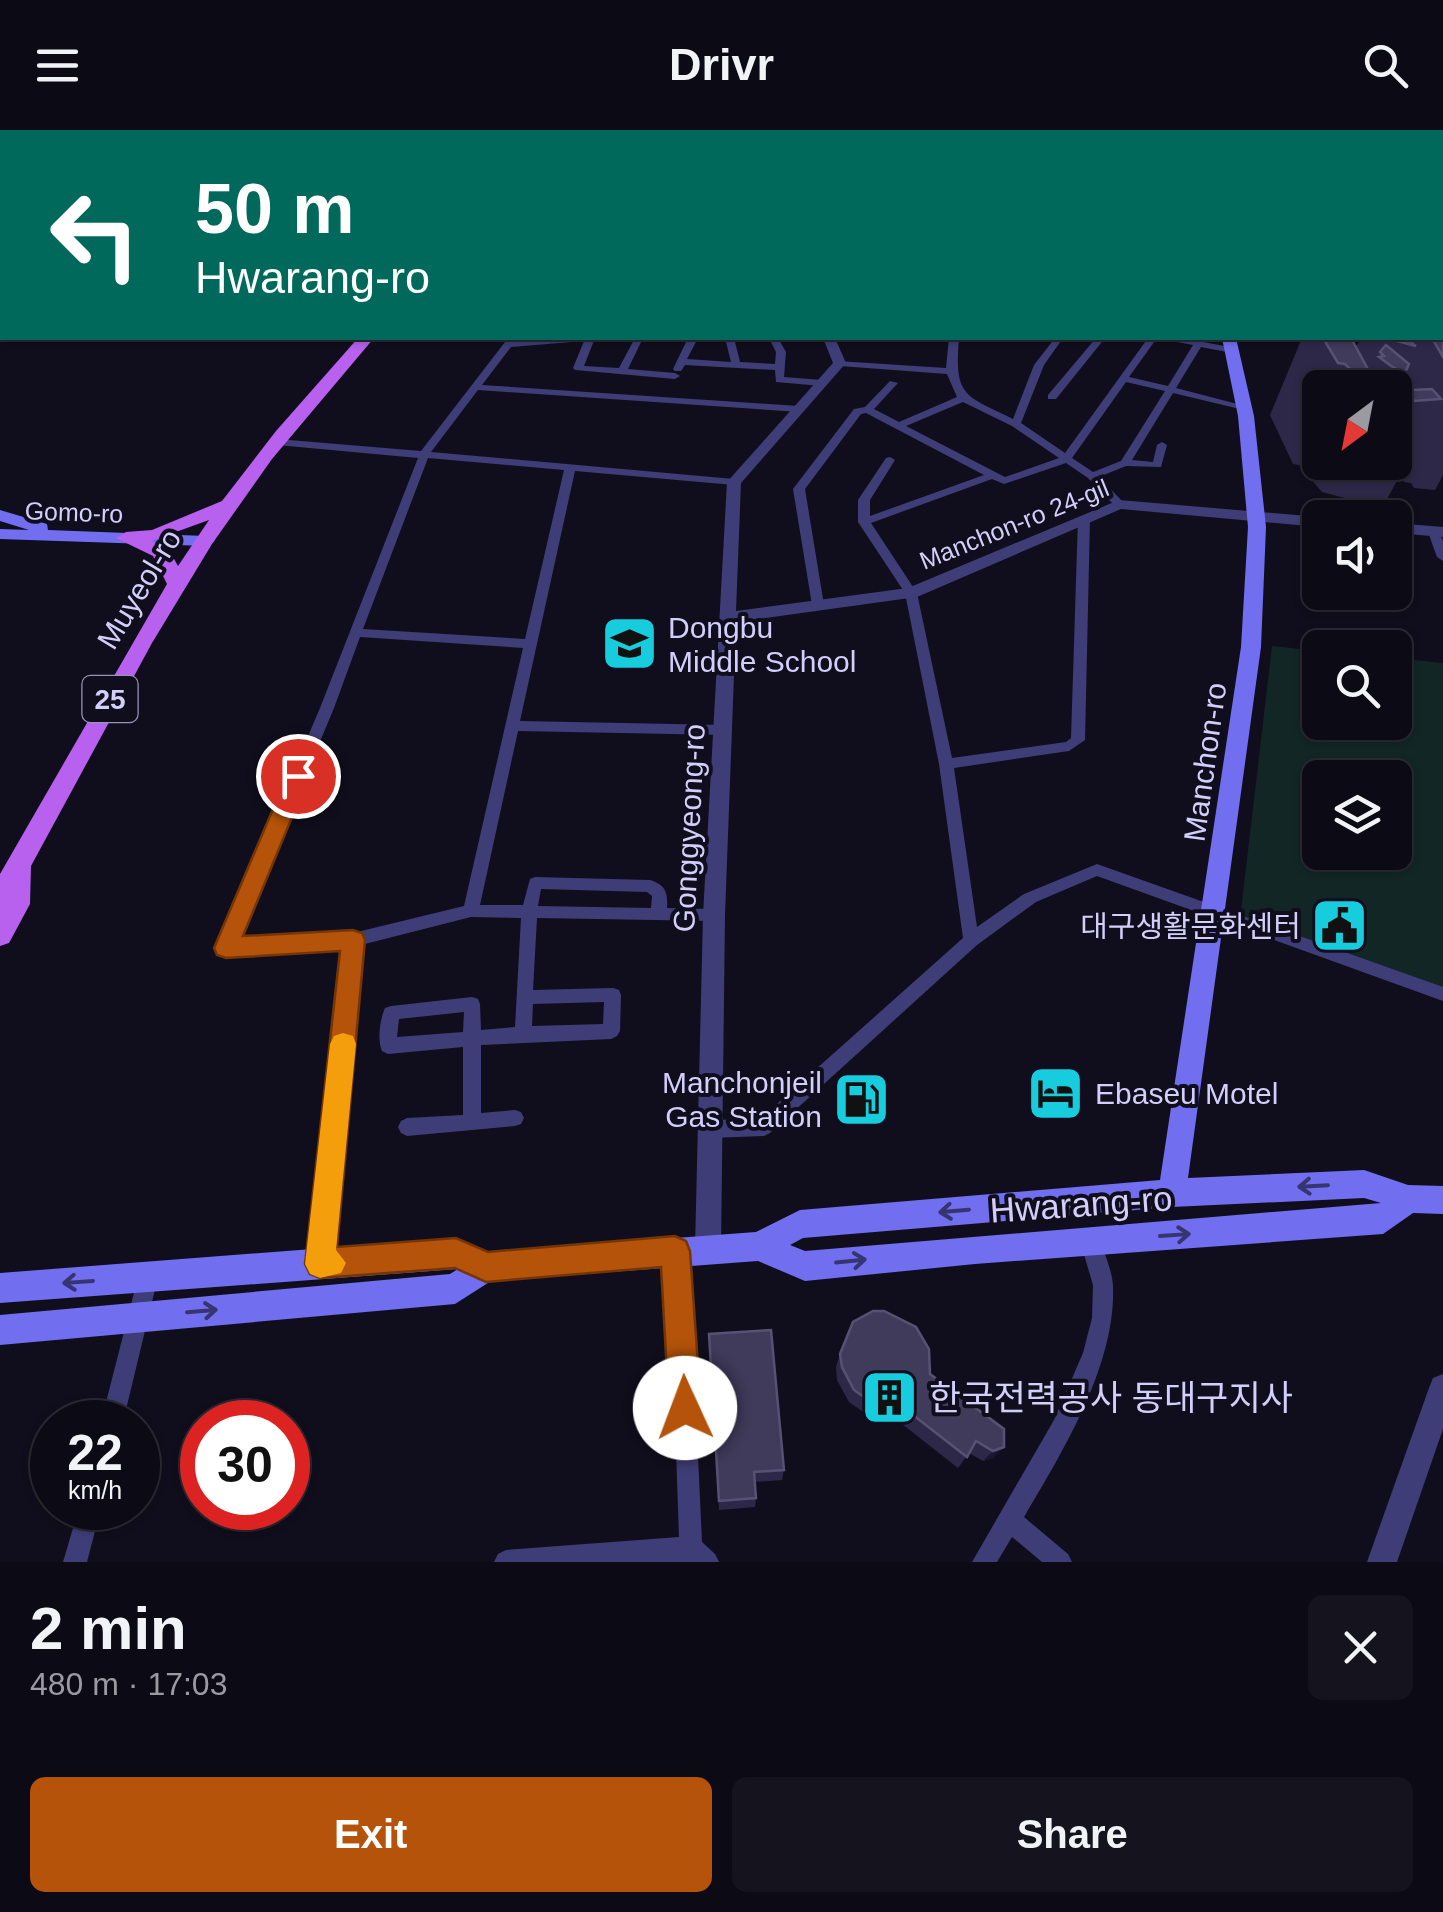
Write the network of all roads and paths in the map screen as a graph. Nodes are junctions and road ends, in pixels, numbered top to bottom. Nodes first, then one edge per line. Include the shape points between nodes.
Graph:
1 (364, 340) edge
2 (563, 340) edge
3 (589, 340) edge
4 (638, 340) edge
5 (692, 340) edge
6 (730, 340) edge
7 (775, 340) edge
8 (830, 340) edge
9 (954, 340) edge
10 (1058, 340) edge
11 (1098, 340) edge
12 (1151, 340) edge
13 (1182, 340) edge
14 (1199, 343) junction
15 (1230, 344) edge
16 (682, 362) junction
17 (840, 362) junction
18 (736, 364) junction
19 (780, 367) junction
20 (951, 371) junction
21 (622, 372) junction
22 (675, 376) junction
23 (1123, 378) junction
24 (822, 383) junction
25 (893, 383) dead end
26 (475, 387) junction
27 (1169, 390) junction
28 (1052, 397) dead end
29 (964, 398) junction
30 (664, 400) junction
31 (1244, 407) junction
32 (799, 409) junction
33 (868, 410) junction
34 (1016, 424) junction
35 (900, 425) junction
36 (276, 442) junction
37 (1162, 445) dead end
38 (424, 455) junction
39 (1066, 458) junction
40 (890, 460) dead end
41 (1125, 462) junction
42 (570, 468) junction
43 (994, 476) junction
44 (1092, 476) junction
45 (734, 482) junction
46 (1118, 504) junction
47 (229, 505) junction
48 (0, 515) edge
49 (1256, 516) junction
50 (1084, 518) junction
51 (1302, 520) edge
52 (864, 522) junction
53 (1412, 530) edge
54 (1438, 532) edge
55 (0, 534) edge
56 (68, 537) junction
57 (126, 538) junction
58 (206, 541) junction
59 (0, 543) edge
60 (1443, 557) edge
61 (178, 586) junction
62 (911, 594) junction
63 (818, 605) junction
64 (730, 617) junction
65 (356, 634) junction
66 (531, 644) junction
67 (512, 726) junction
68 (724, 730) junction
69 (946, 764) junction
70 (11, 868) edge
71 (0, 897) edge
72 (471, 911) junction
73 (529, 912) junction
74 (1214, 912) junction
75 (659, 914) junction
76 (714, 915) junction
77 (0, 935) edge
78 (353, 940) junction
79 (971, 940) junction
80 (1443, 994) edge
81 (526, 997) junction
82 (523, 1034) junction
83 (470, 1038) junction
84 (515, 1118) dead end
85 (472, 1123) junction
86 (407, 1127) dead end
87 (709, 1129) junction
88 (1172, 1193) junction
89 (1408, 1200) junction
90 (1443, 1200) edge
91 (1090, 1240) junction
92 (758, 1246) junction
93 (708, 1248) junction
94 (675, 1251) junction
95 (320, 1264) junction
96 (486, 1267) junction
97 (148, 1277) junction
98 (0, 1288) edge
99 (138, 1317) junction
100 (0, 1330) edge
101 (1443, 1388) edge
102 (117, 1400) edge
103 (1008, 1520) junction
104 (84, 1530) edge
105 (692, 1557) edge
106 (75, 1562) edge
107 (506, 1562) edge
108 (984, 1562) edge
109 (1060, 1562) edge
110 (1382, 1562) edge

1 - 36 main road, Muyeol-ro / 25
2 - 26 street via 508,344
3 - 21 street via 578,368
4 - 21 street
5 - 16 street
6 - 18 street
7 - 19 street
8 - 17 street
9 - 20 street
10 - 34 street via 1039,365
11 - 28 street
12 - 23 street
13 - 14 street
14 - 15 street
14 - 27 street
15 - 31 main road, Manchon-ro
16 - 18 street
16 - 22 street
17 - 20 street
17 - 24 street
18 - 19 street
19 - 24 street via 779,380
20 - 29 street
21 - 22 street
22 - 30 street
23 - 27 street
23 - 39 street
24 - 32 street
25 - 33 street
26 - 30 street
26 - 38 street
27 - 31 street
27 - 41 street
29 - 34 street
29 - 35 street
30 - 32 street
31 - 49 main road, Manchon-ro
32 - 45 street
33 - 35 street
33 - 63 street via 858,411 799,488
34 - 39 street
35 - 43 street
36 - 38 street
36 - 47 main road, Muyeol-ro / 25
37 - 41 street via 1157,465
38 - 42 street
38 - 65 street
39 - 43 street via 1004,481
39 - 44 street
40 - 52 street via 864,500
41 - 44 street
42 - 45 street
42 - 66 street
43 - 52 street
44 - 46 street
45 - 64 street, Gonggyeong-ro
46 - 49 street, Manchon-ro 24-gil
46 - 50 street, Manchon-ro 24-gil
47 - 57 main road via 155,535
47 - 58 main road, Muyeol-ro / 25
48 - 56 main road
49 - 51 street, Manchon-ro 24-gil
49 - 74 main road, Manchon-ro via 1251,647
50 - 62 street, Manchon-ro 24-gil
50 - 69 street via 1078,740
52 - 62 street, Manchon-ro 24-gil
53 - 54 street
54 - 60 street
55 - 56 main road, Gomo-ro
56 - 57 main road, Gomo-ro
56 - 59 main road
57 - 58 main road, Gomo-ro
57 - 61 main road via 161,552
58 - 61 main road, Muyeol-ro / 25
61 - 70 main road, Muyeol-ro / 25
62 - 63 street, Manchon-ro 24-gil
62 - 69 street
63 - 64 street, Manchon-ro 24-gil
64 - 68 street, Gonggyeong-ro
65 - 66 street
65 - 78 street via 226,948
66 - 67 street
67 - 68 street
67 - 72 street
68 - 76 street, Gonggyeong-ro
69 - 79 street
70 - 71 main road, Muyeol-ro / 25
70 - 77 main road via 17,904
72 - 73 street
72 - 78 street
73 - 75 street
73 - 75 street via 535,884 554,884 650,886 660,894
73 - 81 street
74 - 79 street via 1097,870 1030,898
74 - 80 street
74 - 88 main road, Manchon-ro
75 - 76 street
76 - 87 street, Gonggyeong-ro
78 - 95 street
79 - 87 street via 764,1126
81 - 82 street
81 - 82 street via 613,995 611,1031
82 - 83 street
83 - 83 street via 388,1046 391,1013 472,1004
83 - 85 street
84 - 85 street
85 - 86 street
87 - 93 street, Gonggyeong-ro
89 -> 88 main road, Hwarang-ro via 1364,1184
88 -> 92 main road, Hwarang-ro via 800,1224
89 - 90 main road, Hwarang-ro
91 -> 89 main road, Hwarang-ro via 1382,1220
92 -> 91 main road, Hwarang-ro via 805,1266
91 - 103 street via 1103,1285 1100,1333 1069,1411
92 - 93 main road, Hwarang-ro
93 - 94 main road, Hwarang-ro
94 - 96 main road, Hwarang-ro
94 - 105 street
95 - 96 main road, Hwarang-ro via 456,1253
95 - 97 main road, Hwarang-ro
99 -> 96 main road, Hwarang-ro via 455,1288
97 -> 98 main road, Hwarang-ro
97 - 99 street
99 - 100 main road, Hwarang-ro
99 - 102 street
101 - 110 street
103 - 108 street
103 - 109 street
104 - 106 street
105 - 107 street

